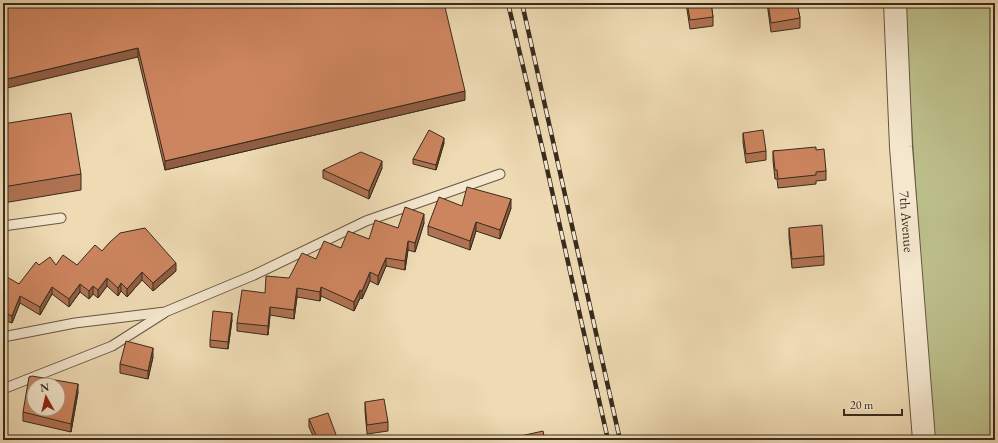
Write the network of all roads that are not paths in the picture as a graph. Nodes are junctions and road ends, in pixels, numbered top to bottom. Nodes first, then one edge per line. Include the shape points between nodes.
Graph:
1 (895, 3) edge
2 (500, 174) dead end
3 (60, 218) dead end
4 (3, 226) edge
5 (165, 312) junction
6 (3, 337) edge
7 (3, 389) edge
8 (924, 440) edge

1 - 8 street, 7th Avenue via 901,148
2 - 5 lane via 366,221 254,276
3 - 4 lane
5 - 6 lane via 75,323
5 - 7 lane via 112,346

